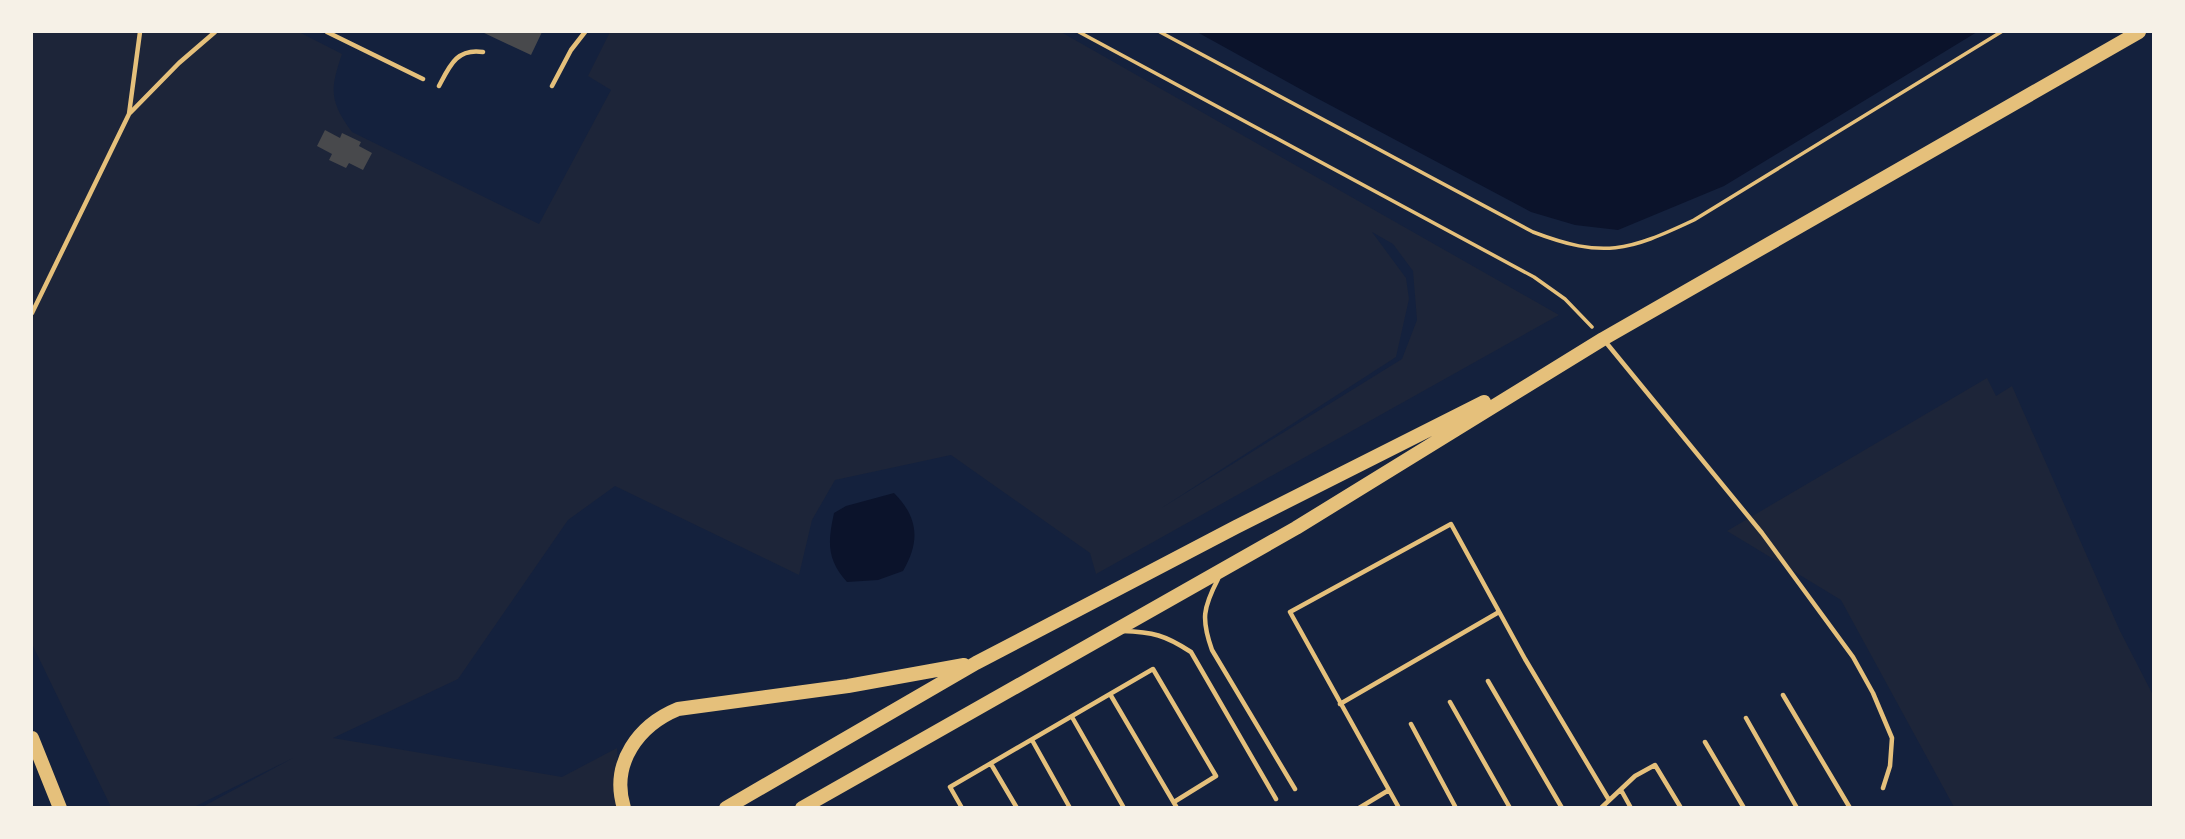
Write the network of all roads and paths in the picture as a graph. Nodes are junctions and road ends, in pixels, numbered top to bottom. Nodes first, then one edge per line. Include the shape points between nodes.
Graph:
1 (140, 32) edge
2 (215, 32) edge
3 (327, 32) edge
4 (585, 32) edge
5 (1079, 32) edge
6 (1160, 32) edge
7 (2001, 32) edge
8 (2139, 32) edge
9 (483, 52) dead end
10 (423, 79) dead end
11 (439, 86) dead end
12 (552, 86) dead end
13 (129, 114) junction
14 (32, 313) edge
15 (1603, 339) junction
16 (1565, 362) junction
17 (1222, 570) junction
18 (1499, 612) junction
19 (1114, 631) junction
20 (976, 663) junction
21 (1488, 681) dead end
22 (1110, 694) junction
23 (1783, 695) dead end
24 (1450, 702) dead end
25 (1340, 704) junction
26 (1072, 717) junction
27 (1746, 718) dead end
28 (1411, 724) dead end
29 (32, 738) edge
30 (1032, 740) junction
31 (1705, 742) dead end
32 (991, 764) junction
33 (47, 772) junction
34 (1883, 788) dead end
35 (1295, 789) dead end
36 (1389, 790) junction
37 (1621, 790) junction
38 (1276, 799) dead end
39 (1609, 800) junction
40 (1175, 805) edge
41 (60, 807) edge
42 (67, 807) edge
43 (624, 807) edge
44 (726, 807) edge
45 (802, 807) edge
46 (962, 807) edge
47 (1017, 807) edge
48 (1070, 807) edge
49 (1124, 807) edge
50 (1359, 807) edge
51 (1399, 807) edge
52 (1455, 807) edge
53 (1510, 807) edge
54 (1562, 807) edge
55 (1601, 807) edge
56 (1631, 807) edge
57 (1681, 807) edge
58 (1744, 807) edge
59 (1797, 807) edge
60 (1850, 807) edge

1 - 13 lane
2 - 13 lane
3 - 10 lane
4 - 12 lane
5 - 15 path via 1534,276 1565,299
6 - 7 path via 1533,232 1595,249 1624,247 1694,220
8 - 15 main road
9 - 11 lane via 472,50 458,57
13 - 14 lane
15 - 16 main road
15 - 34 lane via 1762,533 1853,657 1892,738
16 - 17 main road
16 - 20 main road
17 - 19 main road
17 - 35 lane via 1208,598 1203,626 1212,650
18 - 25 lane
18 - 25 lane via 1451,524 1290,612
18 - 39 lane
19 - 38 lane via 1168,637 1191,652
19 - 45 main road
20 - 43 main road via 678,709 648,725 628,752 621,785
20 - 44 main road
21 - 54 lane
22 - 26 lane
22 - 40 lane
22 - 40 lane via 1153,669 1216,776
23 - 60 lane
24 - 53 lane
25 - 36 lane
26 - 30 lane
26 - 49 lane
27 - 59 lane
28 - 52 lane
29 - 33 main road
30 - 32 lane
30 - 48 lane
31 - 58 lane
32 - 46 lane via 950,788
32 - 47 lane
33 - 41 main road
33 - 42 main road
36 - 50 lane
36 - 51 lane
37 - 39 lane
37 - 56 lane
37 - 57 lane via 1655,765
39 - 55 lane

